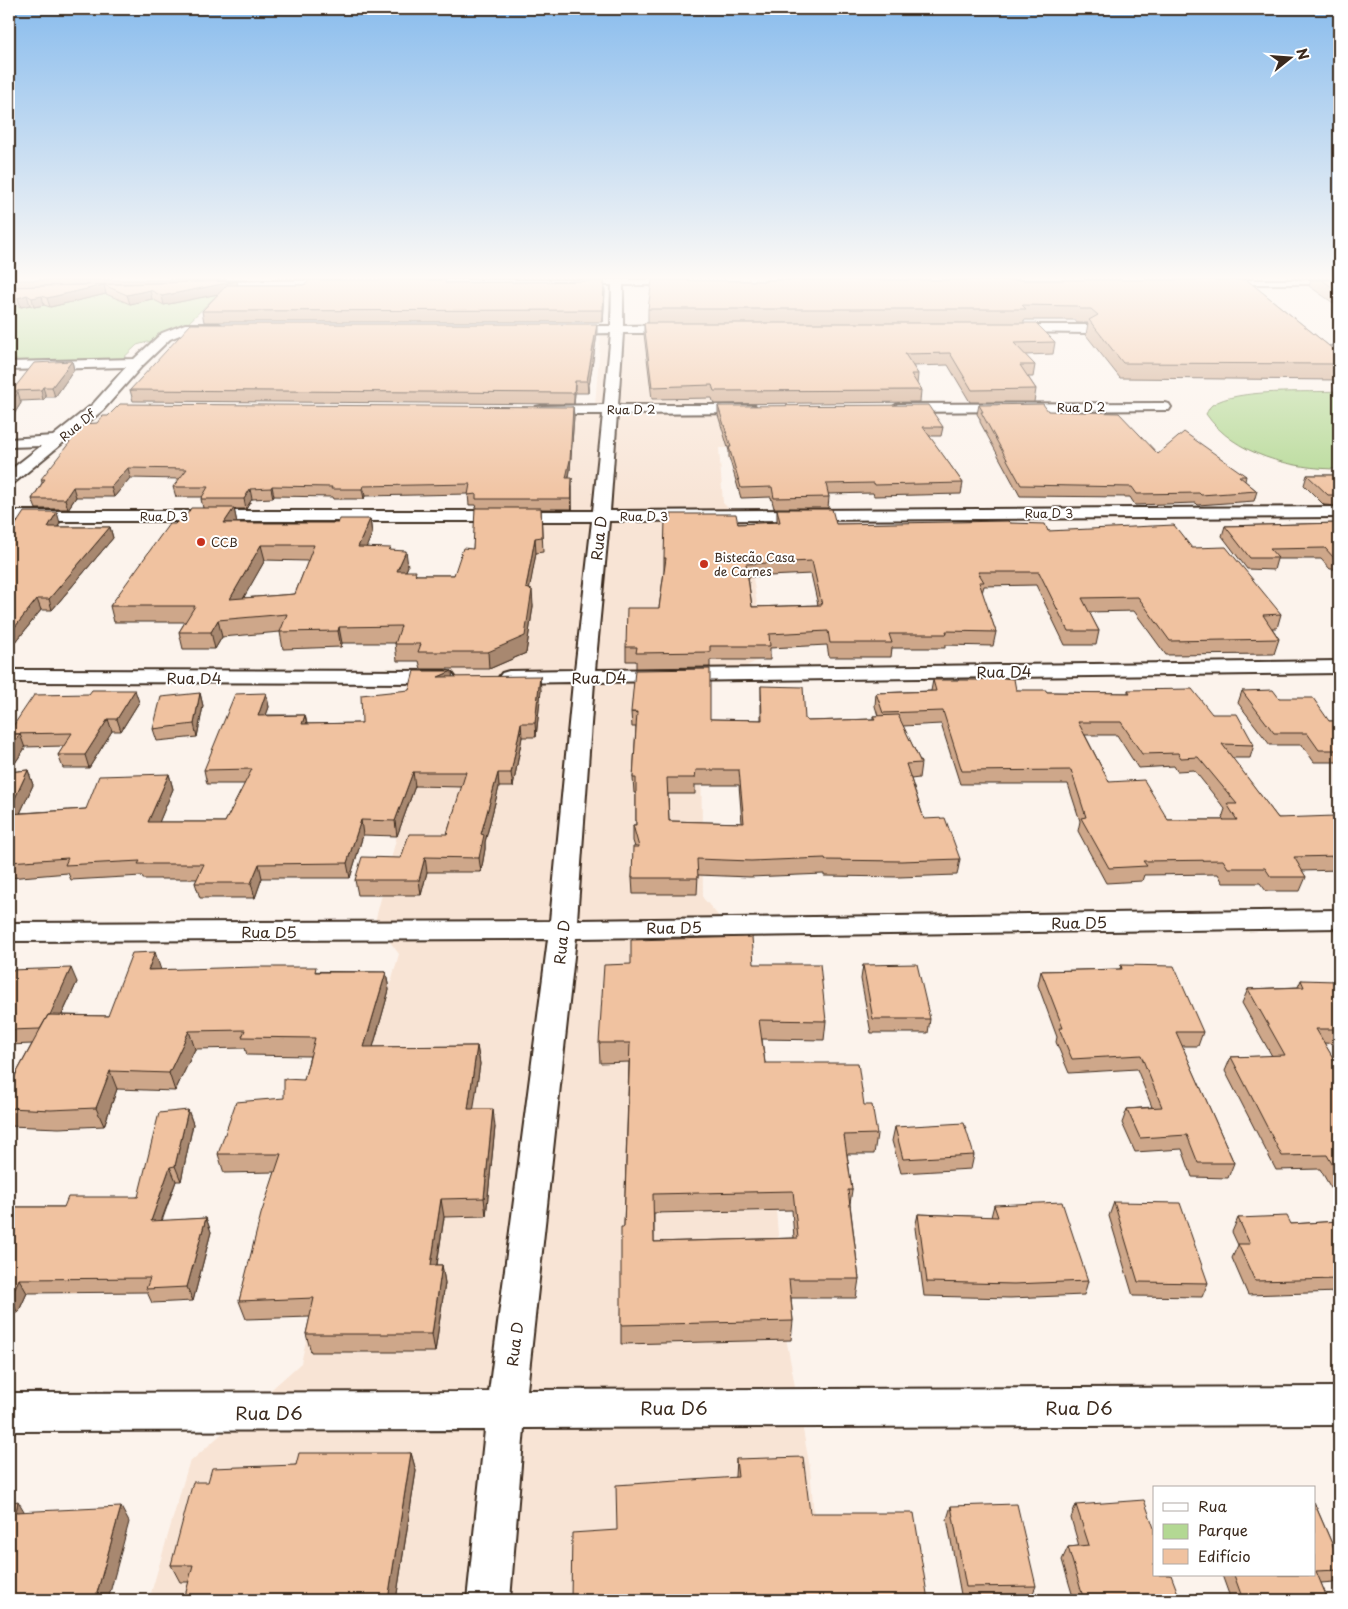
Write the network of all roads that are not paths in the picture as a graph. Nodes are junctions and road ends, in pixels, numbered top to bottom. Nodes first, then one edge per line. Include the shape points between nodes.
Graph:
1 (145, 355) edge
2 (614, 355) edge
3 (137, 363) junction
4 (9, 366) edge
5 (98, 407) junction
6 (118, 407) edge
7 (1164, 407) dead end
8 (765, 408) edge
9 (885, 408) edge
10 (526, 410) edge
11 (609, 410) junction
12 (59, 440) junction
13 (9, 443) edge
14 (9, 479) edge
15 (1339, 512) edge
16 (9, 516) edge
17 (601, 516) junction
18 (1339, 667) edge
19 (9, 676) edge
20 (584, 677) junction
21 (1339, 919) edge
22 (563, 930) junction
23 (9, 932) edge
24 (1339, 1406) edge
25 (506, 1411) junction
26 (9, 1412) edge
27 (489, 1600) edge

1 - 3 street, Rua Df
2 - 11 street, Rua D
3 - 4 street
3 - 5 street, Rua Df
5 - 6 street
5 - 12 street, Rua Df
7 - 9 street, Rua D 2
8 - 11 street, Rua D 2
10 - 11 street, Rua D 2
11 - 17 street, Rua D
12 - 13 street
12 - 14 street, Rua Df
15 - 17 street, Rua D 3
16 - 17 street, Rua D 3
17 - 20 street, Rua D
18 - 20 street, Rua D4
19 - 20 street, Rua D4
20 - 22 street, Rua D
21 - 22 street, Rua D5
22 - 23 street, Rua D5
22 - 25 street, Rua D
24 - 25 street, Rua D6 via 551,1408
25 - 26 street, Rua D6
25 - 27 street, Rua D

